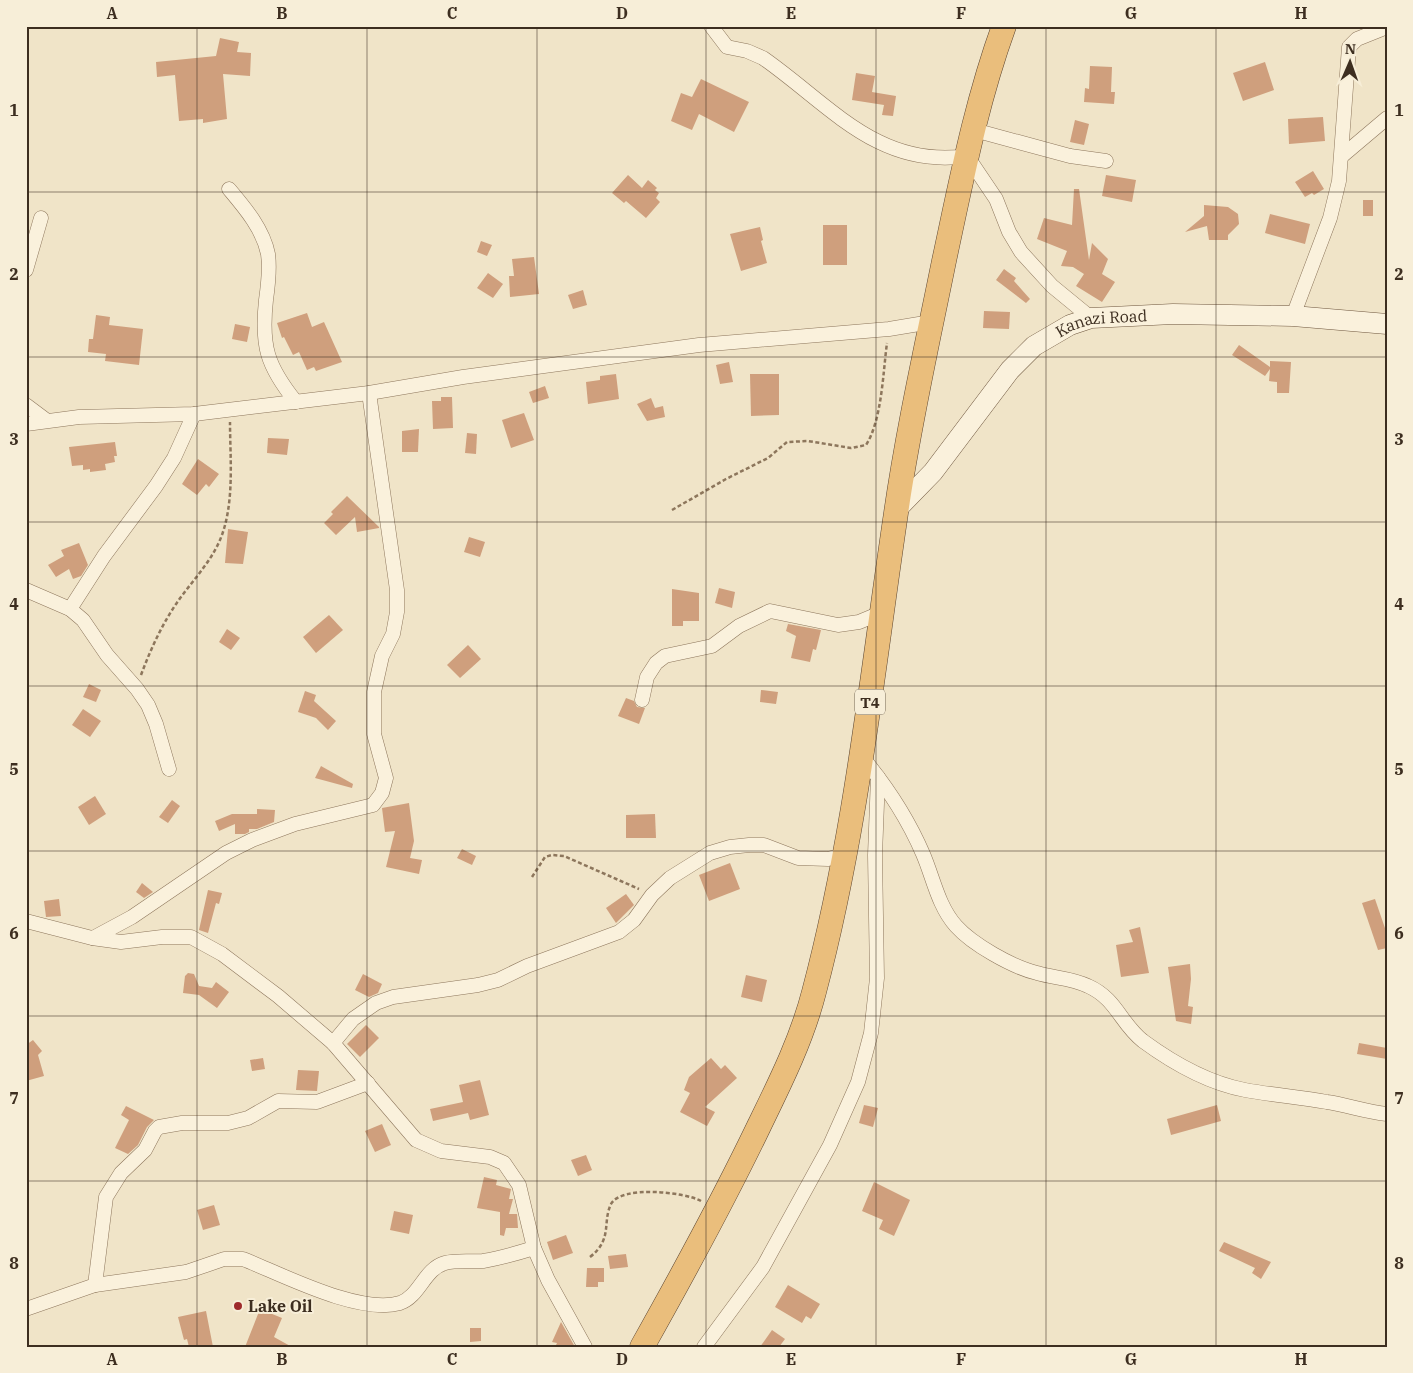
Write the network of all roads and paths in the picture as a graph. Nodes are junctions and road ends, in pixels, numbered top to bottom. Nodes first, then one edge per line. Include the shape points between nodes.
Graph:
1 (1004, 26) edge
2 (712, 27) edge
3 (1387, 27) edge
4 (1387, 118) edge
5 (974, 130) junction
6 (967, 156) junction
7 (1342, 156) junction
8 (1106, 161) dead end
9 (229, 189) dead end
10 (41, 218) dead end
11 (26, 270) edge
12 (1293, 316) junction
13 (1091, 318) junction
14 (931, 322) junction
15 (1387, 324) edge
16 (889, 329) junction
17 (369, 393) junction
18 (296, 402) junction
19 (26, 405) edge
20 (230, 410) junction
21 (194, 414) junction
22 (46, 420) junction
23 (26, 424) edge
24 (672, 510) dead end
25 (896, 510) junction
26 (26, 590) edge
27 (70, 609) junction
28 (883, 612) junction
29 (137, 689) junction
30 (642, 700) dead end
31 (863, 758) junction
32 (169, 769) dead end
33 (878, 777) junction
34 (847, 854) junction
35 (532, 878) dead end
36 (652, 895) junction
37 (26, 921) edge
38 (92, 938) junction
39 (333, 1044) junction
40 (368, 1083) junction
41 (1387, 1114) edge
42 (717, 1212) junction
43 (534, 1248) junction
44 (590, 1257) dead end
45 (95, 1285) junction
46 (26, 1309) edge
47 (585, 1347) edge
48 (642, 1347) edge
49 (704, 1347) edge

1 - 5 highway, T4
2 - 6 street via 727,47 763,58 848,124 880,143 902,153 942,160
3 - 7 street via 1356,39 1349,46
4 - 7 street
5 - 6 highway, T4
5 - 8 street via 1070,156
6 - 13 street via 996,199 1009,232 1022,252 1052,286
6 - 14 highway, T4
7 - 12 street via 1330,218
9 - 18 street via 259,229 268,255 264,324 267,356 277,378
10 - 11 street
12 - 13 main road, Kanazi Road via 1173,314
12 - 15 main road, Kanazi Road
13 - 25 main road, Kanazi Road via 1056,332 1034,346 1010,370 933,472
14 - 16 street
14 - 25 highway, T4
16 - 17 street via 700,345
16 - 24 path via 876,419 866,445 851,448 808,441 787,442 768,458
17 - 18 street
17 - 38 street via 397,590 393,634 382,656 374,692 374,734 386,778 382,793 373,805 295,824 226,853 132,917
18 - 20 street
19 - 22 street
20 - 21 street
20 - 29 path via 229,501 220,539 162,629
21 - 22 street
21 - 27 street via 174,458
22 - 23 street
25 - 28 highway, T4
26 - 27 street
27 - 29 street via 83,620 107,655
28 - 30 street via 859,622 838,625 770,611 739,626 712,646 665,656 647,676
28 - 31 highway, T4
29 - 32 street via 156,724
31 - 33 street
31 - 34 highway, T4
33 - 41 street via 922,852 942,906 956,926 985,948 1014,966 1087,985 1106,995 1142,1040 1187,1069 1214,1081 1244,1090
33 - 49 street via 875,839 877,978 871,1033 858,1082 830,1145 763,1267
34 - 36 street via 828,859 805,859 764,845 730,847 690,864
34 - 42 highway, T4 via 814,995 789,1065
35 - 36 path via 545,857 564,856
36 - 39 street via 634,920 618,932 498,980 393,997 376,1003 353,1019
37 - 38 street
38 - 39 street via 121,942 191,937 222,954 278,996
39 - 40 street
40 - 43 street via 416,1140 441,1151 490,1156 504,1163 519,1185
40 - 45 street via 317,1102 278,1101 248,1118 228,1123 160,1127 145,1150 116,1178 106,1197
42 - 44 path via 698,1200 668,1192 621,1197 611,1205 604,1238 597,1252
42 - 48 highway, T4
43 - 45 street via 484,1260 445,1263 435,1268 414,1293 401,1302 386,1304 368,1303 315,1290 244,1259 232,1258 186,1272
43 - 47 street via 561,1306
45 - 46 street

